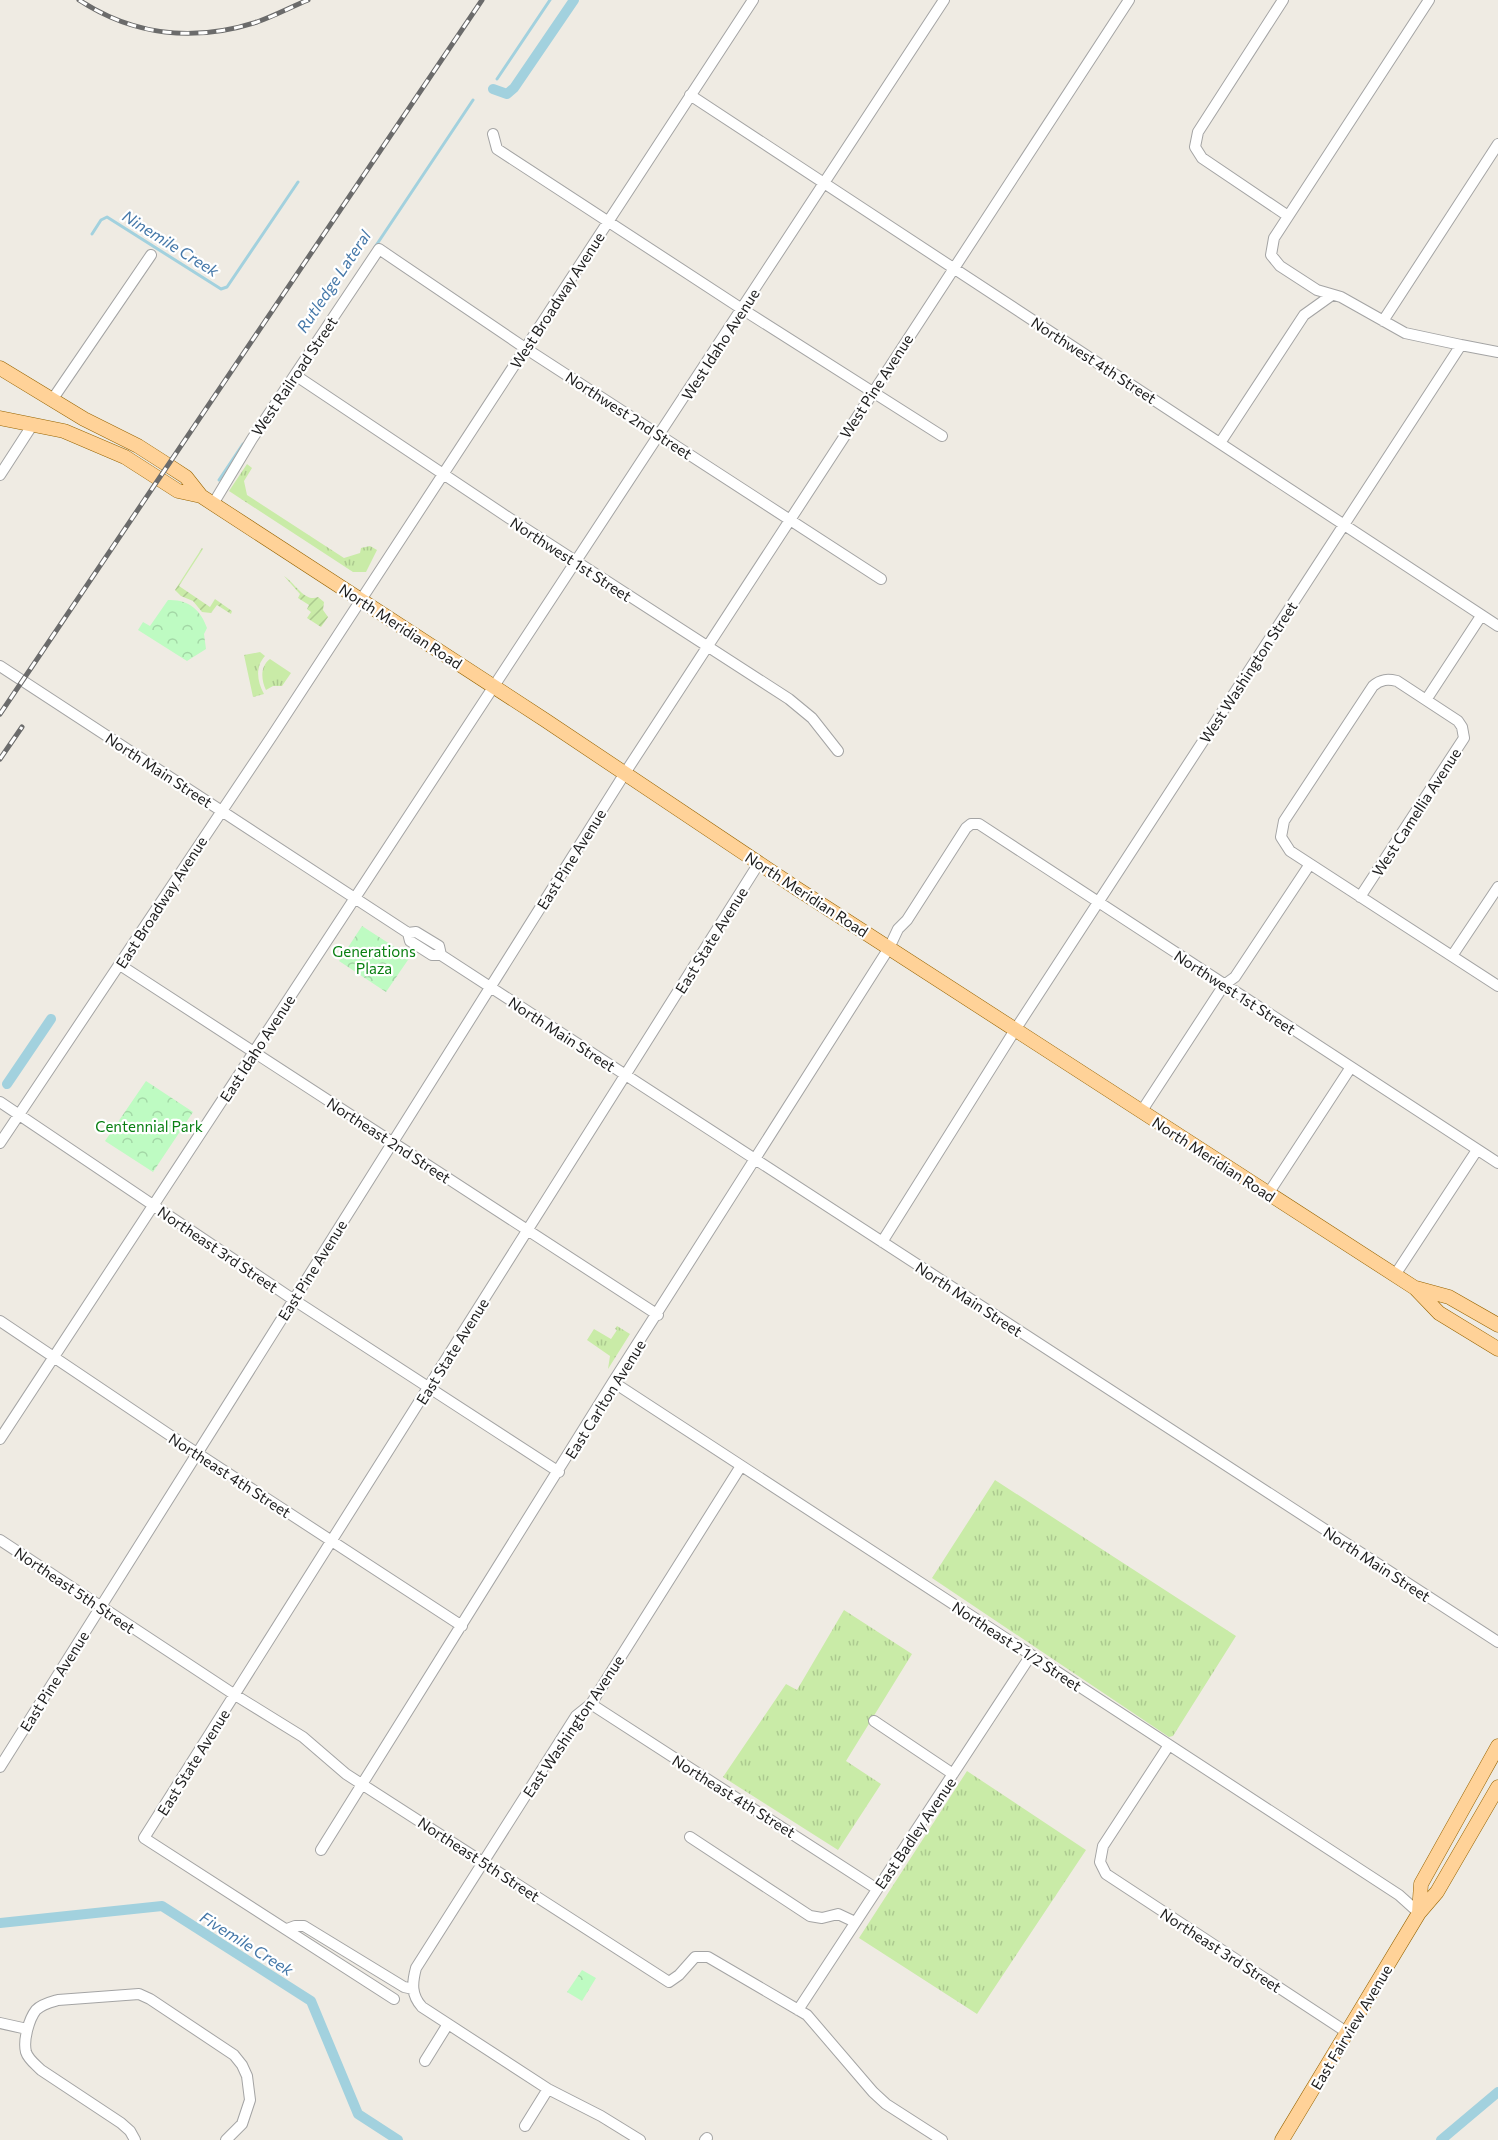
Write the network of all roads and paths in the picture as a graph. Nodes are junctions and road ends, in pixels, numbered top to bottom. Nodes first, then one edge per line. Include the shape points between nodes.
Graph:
1 (753, 0) edge
2 (944, 0) edge
3 (1129, 0) edge
4 (1283, 0) edge
5 (1429, 0) edge
6 (690, 95) junction
7 (493, 134) dead end
8 (1498, 144) edge
9 (825, 183) junction
10 (1288, 216) junction
11 (608, 221) junction
12 (379, 249) joint
13 (151, 255) dead end
14 (954, 267) junction
15 (1332, 295) junction
16 (742, 309) junction
17 (1383, 321) junction
18 (1461, 345) junction
19 (525, 348) junction
20 (1498, 352) edge
21 (0, 368) edge
22 (295, 375) junction
23 (873, 392) junction
24 (52, 400) junction
25 (0, 418) edge
26 (33, 424) junction
27 (660, 436) junction
28 (942, 436) dead end
29 (1220, 443) junction
30 (444, 473) junction
31 (0, 475) edge
32 (207, 500) junction
33 (789, 520) junction
34 (1343, 526) junction
35 (575, 561) junction
36 (881, 579) dead end
37 (361, 600) junction
38 (1481, 616) junction
39 (1498, 626) edge
40 (706, 647) junction
41 (0, 666) edge
42 (494, 687) junction
43 (1426, 700) junction
44 (838, 751) dead end
45 (625, 773) junction
46 (221, 811) junction
47 (971, 824) joint
48 (759, 863) junction
49 (1310, 864) junction
50 (1498, 886) edge
51 (1360, 897) junction
52 (355, 898) junction
53 (1098, 902) junction
54 (889, 948) junction
55 (1452, 957) junction
56 (120, 965) junction
57 (1224, 984) junction
58 (1498, 986) edge
59 (491, 987) junction
60 (1015, 1030) junction
61 (254, 1052) junction
62 (1351, 1067) junction
63 (625, 1075) junction
64 (0, 1102) edge
65 (1141, 1112) junction
66 (19, 1115) junction
67 (0, 1143) edge
68 (393, 1143) junction
69 (1477, 1150) junction
70 (756, 1160) junction
71 (1498, 1163) edge
72 (1268, 1194) junction
73 (153, 1205) junction
74 (528, 1230) junction
75 (882, 1242) junction
76 (1395, 1275) junction
77 (1415, 1288) junction
78 (294, 1300) junction
79 (658, 1315) junction
80 (0, 1320) edge
81 (1498, 1325) edge
82 (1498, 1349) edge
83 (54, 1357) junction
84 (613, 1382) junction
85 (428, 1388) junction
86 (0, 1439) edge
87 (197, 1454) junction
88 (741, 1466) junction
89 (559, 1472) junction
90 (0, 1540) edge
91 (332, 1541) junction
92 (100, 1607) junction
93 (462, 1626) junction
94 (1498, 1642) edge
95 (1031, 1655) junction
96 (235, 1695) junction
97 (591, 1704) junction
98 (874, 1721) dead end
99 (1169, 1745) junction
100 (1498, 1746) edge
101 (0, 1767) edge
102 (953, 1774) junction
103 (363, 1784) junction
104 (1498, 1787) edge
105 (690, 1837) dead end
106 (321, 1850) dead end
107 (483, 1862) junction
108 (877, 1889) junction
109 (1419, 1913) junction
110 (855, 1922) junction
111 (287, 1929) junction
112 (413, 1989) junction
113 (394, 1999) dead end
114 (798, 2010) junction
115 (0, 2023) edge
116 (448, 2025) junction
117 (27, 2029) junction
118 (1348, 2033) junction
119 (425, 2061) dead end
120 (548, 2089) junction
121 (525, 2126) dead end
122 (135, 2140) edge
123 (226, 2140) edge
124 (640, 2140) edge
125 (942, 2140) edge
126 (1282, 2140) edge

1 - 6 street, West Broadway Avenue
2 - 9 street, West Idaho Avenue
3 - 14 street, West Pine Avenue
4 - 10 street via 1198,132 1195,147 1202,158
5 - 10 street
6 - 9 street, Northwest 4th Street
6 - 11 street, West Broadway Avenue
7 - 11 street via 497,149
8 - 17 street
9 - 14 street, Northwest 4th Street
9 - 16 street, West Idaho Avenue
10 - 15 street via 1274,238 1271,255 1280,266
11 - 16 street
11 - 19 street, West Broadway Avenue
12 - 19 street, Northwest 2nd Street
12 - 22 street, West Railroad Street
13 - 24 street
14 - 23 street, West Pine Avenue
14 - 29 street, Northwest 4th Street
15 - 17 street
15 - 29 street via 1304,315
16 - 23 street
16 - 27 street, West Idaho Avenue
17 - 18 street via 1405,333
18 - 20 street
18 - 34 street, West Washington Street
19 - 27 street, Northwest 2nd Street
19 - 30 street, West Broadway Avenue
21 - 24 main road, North Meridian Road
22 - 30 street, Northwest 1st Street
22 - 32 street, West Railroad Street
23 - 28 street
23 - 33 street, West Pine Avenue
24 - 32 main road, North Meridian Road via 138,446 186,477
25 - 26 main road, North Meridian Road
26 - 31 street
26 - 32 main road, North Meridian Road via 102,446 178,491
27 - 33 street, Northwest 2nd Street
27 - 35 street, West Idaho Avenue
29 - 34 street, Northwest 4th Street
30 - 35 street, Northwest 1st Street
30 - 37 street, West Broadway Avenue
32 - 37 main road, North Meridian Road
33 - 36 street, Northwest 2nd Street
33 - 40 street, West Pine Avenue
34 - 38 street, Northwest 4th Street
34 - 53 street, West Washington Street
35 - 40 street, Northwest 1st Street
35 - 42 street, West Idaho Avenue
37 - 42 main road, North Meridian Road
37 - 46 street, East Broadway Avenue
38 - 39 street, Northwest 4th Street
38 - 43 street
40 - 44 street, Northwest 1st Street via 789,699 812,718
40 - 45 street, West Pine Avenue
41 - 46 street, North Main Street
42 - 45 main road, North Meridian Road
42 - 52 street, East Idaho Avenue
43 - 49 street via 1397,681 1383,680 1373,686 1284,821 1281,837 1290,851
43 - 51 street, West Camellia Avenue via 1458,721 1464,738
45 - 48 main road, North Meridian Road
45 - 59 street, East Pine Avenue
46 - 52 street, North Main Street
46 - 56 street, East Broadway Avenue
47 - 53 street, Northwest 1st Street via 978,824
47 - 54 street, East Carlton Avenue
48 - 54 main road, North Meridian Road
48 - 63 street, East State Avenue
49 - 51 street
49 - 57 street via 1235,977
50 - 55 street
51 - 55 street
52 - 59 street, North Main Street via 408,933 416,932 438,946 441,955
52 - 61 street, East Idaho Avenue
53 - 57 street, Northwest 1st Street
53 - 60 street, West Washington Street
54 - 60 main road, North Meridian Road
54 - 70 street, East Carlton Avenue
55 - 58 street
56 - 61 street, Northeast 2nd Street
56 - 66 street, East Broadway Avenue
57 - 62 street, Northwest 1st Street
57 - 65 street
59 - 63 street, North Main Street
59 - 68 street, East Pine Avenue
60 - 65 main road, North Meridian Road
60 - 75 street
61 - 68 street, Northeast 2nd Street
61 - 73 street, East Idaho Avenue
62 - 69 street, Northwest 1st Street
62 - 72 street
63 - 70 street, North Main Street
63 - 74 street, East State Avenue
64 - 66 street, Northeast 3rd Street
65 - 72 main road, North Meridian Road
66 - 67 street, East Broadway Avenue
66 - 73 street, Northeast 3rd Street
68 - 74 street, Northeast 2nd Street
68 - 78 street, East Pine Avenue
69 - 71 street, Northwest 1st Street
69 - 76 street
70 - 75 street, North Main Street
70 - 79 street, East Carlton Avenue
72 - 76 main road, North Meridian Road
73 - 78 street, Northeast 3rd Street
73 - 83 street, East Idaho Avenue
74 - 79 street, Northeast 2nd Street
74 - 85 street, East State Avenue
75 - 94 street, North Main Street
76 - 77 main road, North Meridian Road
77 - 81 main road, North Meridian Road via 1449,1297
77 - 82 main road, North Meridian Road via 1439,1313
78 - 85 street, Northeast 3rd Street
78 - 87 street, East Pine Avenue
79 - 84 street, East Carlton Avenue
80 - 83 street, Northeast 4th Street
83 - 86 street, East Idaho Avenue
83 - 87 street, Northeast 4th Street
84 - 88 street, Northeast 2 1/2 Street
84 - 89 street, East Carlton Avenue
85 - 89 street, Northeast 3rd Street
85 - 91 street, East State Avenue
87 - 91 street, Northeast 4th Street
87 - 92 street, East Pine Avenue
88 - 95 street, Northeast 2 1/2 Street
88 - 97 street, East Washington Avenue
89 - 93 street, East Carlton Avenue
90 - 92 street, Northeast 5th Street
91 - 93 street, Northeast 4th Street
91 - 96 street, East State Avenue
92 - 96 street, Northeast 5th Street
92 - 101 street, East Pine Avenue
93 - 103 street, East Carlton Avenue
95 - 99 street, Northeast 2 1/2 Street
95 - 102 street, East Badley Avenue
96 - 103 street, Northeast 5th Street via 303,1737
96 - 111 street, East State Avenue via 144,1838
97 - 107 street, East Washington Avenue via 576,1716
97 - 108 street, Northeast 4th Street
98 - 102 street
99 - 109 street, Northeast 2 1/2 Street via 1399,1895
99 - 118 street, Northeast 3rd Street via 1102,1846 1100,1862 1106,1874
100 - 109 main road, East Fairview Avenue via 1421,1884
102 - 108 street, East Badley Avenue
103 - 106 street, East Carlton Avenue
103 - 107 street, Northeast 5th Street
104 - 109 main road, East Fairview Avenue via 1437,1892
105 - 110 street via 810,1916 838,1914
107 - 112 street, East Washington Avenue via 416,1968
107 - 114 street, Northeast 5th Street via 669,1982 694,1958 708,1957
108 - 110 street, East Badley Avenue
109 - 118 main road, East Fairview Avenue
110 - 114 street, East Badley Avenue
111 - 112 street via 304,1926
111 - 113 street
112 - 116 street via 422,2007
114 - 125 street, Northeast 5th Street via 807,2015 886,2104
115 - 117 street
116 - 119 street
116 - 120 street
117 - 122 street via 26,2052 32,2062 121,2123
117 - 123 street via 36,2010 58,2000 139,1994 150,1999 242,2064 247,2076 248,2112
118 - 126 main road, East Fairview Avenue
120 - 121 street
120 - 124 street

